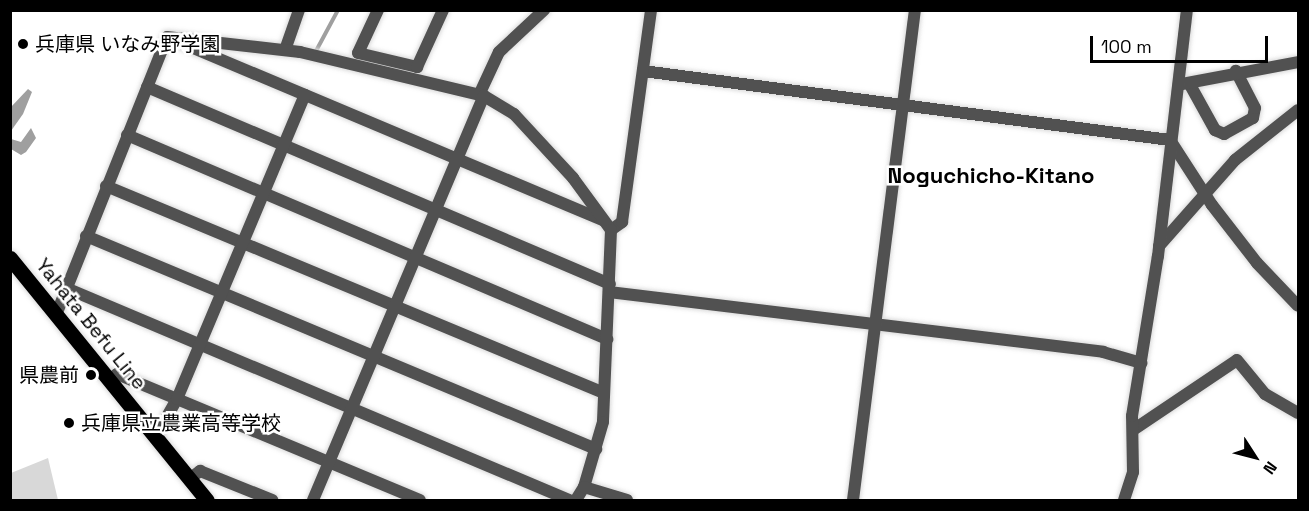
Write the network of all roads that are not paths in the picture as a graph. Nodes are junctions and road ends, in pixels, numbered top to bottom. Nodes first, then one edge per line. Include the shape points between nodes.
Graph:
1 (298, 10) edge
2 (378, 10) edge
3 (443, 10) edge
4 (544, 10) edge
5 (651, 10) edge
6 (915, 10) edge
7 (1187, 10) edge
8 (167, 37) junction
9 (285, 50) junction
10 (1299, 62) edge
11 (642, 71) junction
12 (1236, 71) junction
13 (1183, 84) junction
14 (147, 87) junction
15 (305, 95) junction
16 (481, 96) junction
17 (904, 105) junction
18 (1299, 110) edge
19 (127, 135) junction
20 (1170, 140) junction
21 (284, 145) junction
22 (457, 158) junction
23 (106, 186) junction
24 (263, 193) junction
25 (1206, 194) junction
26 (435, 208) junction
27 (608, 225) junction
28 (86, 236) junction
29 (242, 243) junction
30 (1159, 246) junction
31 (415, 257) junction
32 (10, 258) edge
33 (66, 288) junction
34 (610, 288) junction
35 (221, 293) junction
36 (394, 306) junction
37 (1299, 306) edge
38 (56, 315) junction
39 (875, 326) junction
40 (607, 339) junction
41 (199, 345) junction
42 (373, 357) junction
43 (1141, 363) junction
44 (108, 380) junction
45 (604, 393) junction
46 (177, 399) junction
47 (351, 410) junction
48 (1299, 412) edge
49 (1132, 430) junction
50 (155, 438) junction
51 (596, 449) junction
52 (329, 462) junction
53 (189, 479) junction
54 (584, 487) junction
55 (207, 501) edge
56 (272, 501) edge
57 (313, 501) edge
58 (420, 501) edge
59 (569, 501) edge
60 (576, 501) edge
61 (627, 501) edge
62 (853, 501) edge
63 (1124, 501) edge

1 - 9 street
2 - 3 street via 358,53 417,67
4 - 16 street via 499,52
5 - 11 street
6 - 17 street
7 - 13 street
8 - 9 street
8 - 14 street
8 - 15 street
9 - 16 street
10 - 12 street
11 - 17 street
11 - 27 street via 622,222
12 - 13 street
12 - 13 street via 1255,108 1253,118 1224,134 1215,130
13 - 20 street
14 - 19 street
14 - 21 street
15 - 21 street
15 - 22 street
16 - 22 street
16 - 27 street via 514,114 573,178
17 - 20 street
17 - 39 street
18 - 25 street via 1235,160
19 - 23 street
19 - 24 street
20 - 25 street
20 - 30 street
21 - 24 street
21 - 26 street
22 - 26 street
22 - 27 street
23 - 28 street
23 - 29 street
24 - 29 street
24 - 31 street
25 - 30 street
25 - 37 street via 1257,263
26 - 31 street
26 - 34 street
27 - 34 street
28 - 33 street
28 - 35 street
29 - 35 street
29 - 36 street
30 - 43 street
31 - 36 street
31 - 40 street
32 - 38 main road, Yahata Befu Line
33 - 38 street
33 - 41 street
34 - 39 street
34 - 40 street
35 - 41 street
35 - 42 street
36 - 42 street
36 - 45 street
38 - 44 main road, Yahata Befu Line
39 - 43 street via 1103,352
39 - 62 street
40 - 45 street
41 - 46 street
41 - 47 street
42 - 47 street
42 - 51 street
43 - 49 street
44 - 46 street via 117,374
44 - 50 main road, Yahata Befu Line
45 - 51 street via 603,422
46 - 50 street
46 - 52 street
47 - 52 street
47 - 59 street
48 - 49 street via 1265,394 1237,360
49 - 63 street via 1133,472
50 - 53 main road, Yahata Befu Line
51 - 54 street
52 - 57 street
52 - 58 street
53 - 55 main road, Yahata Befu Line
53 - 56 street via 200,471
54 - 60 street
54 - 61 street

